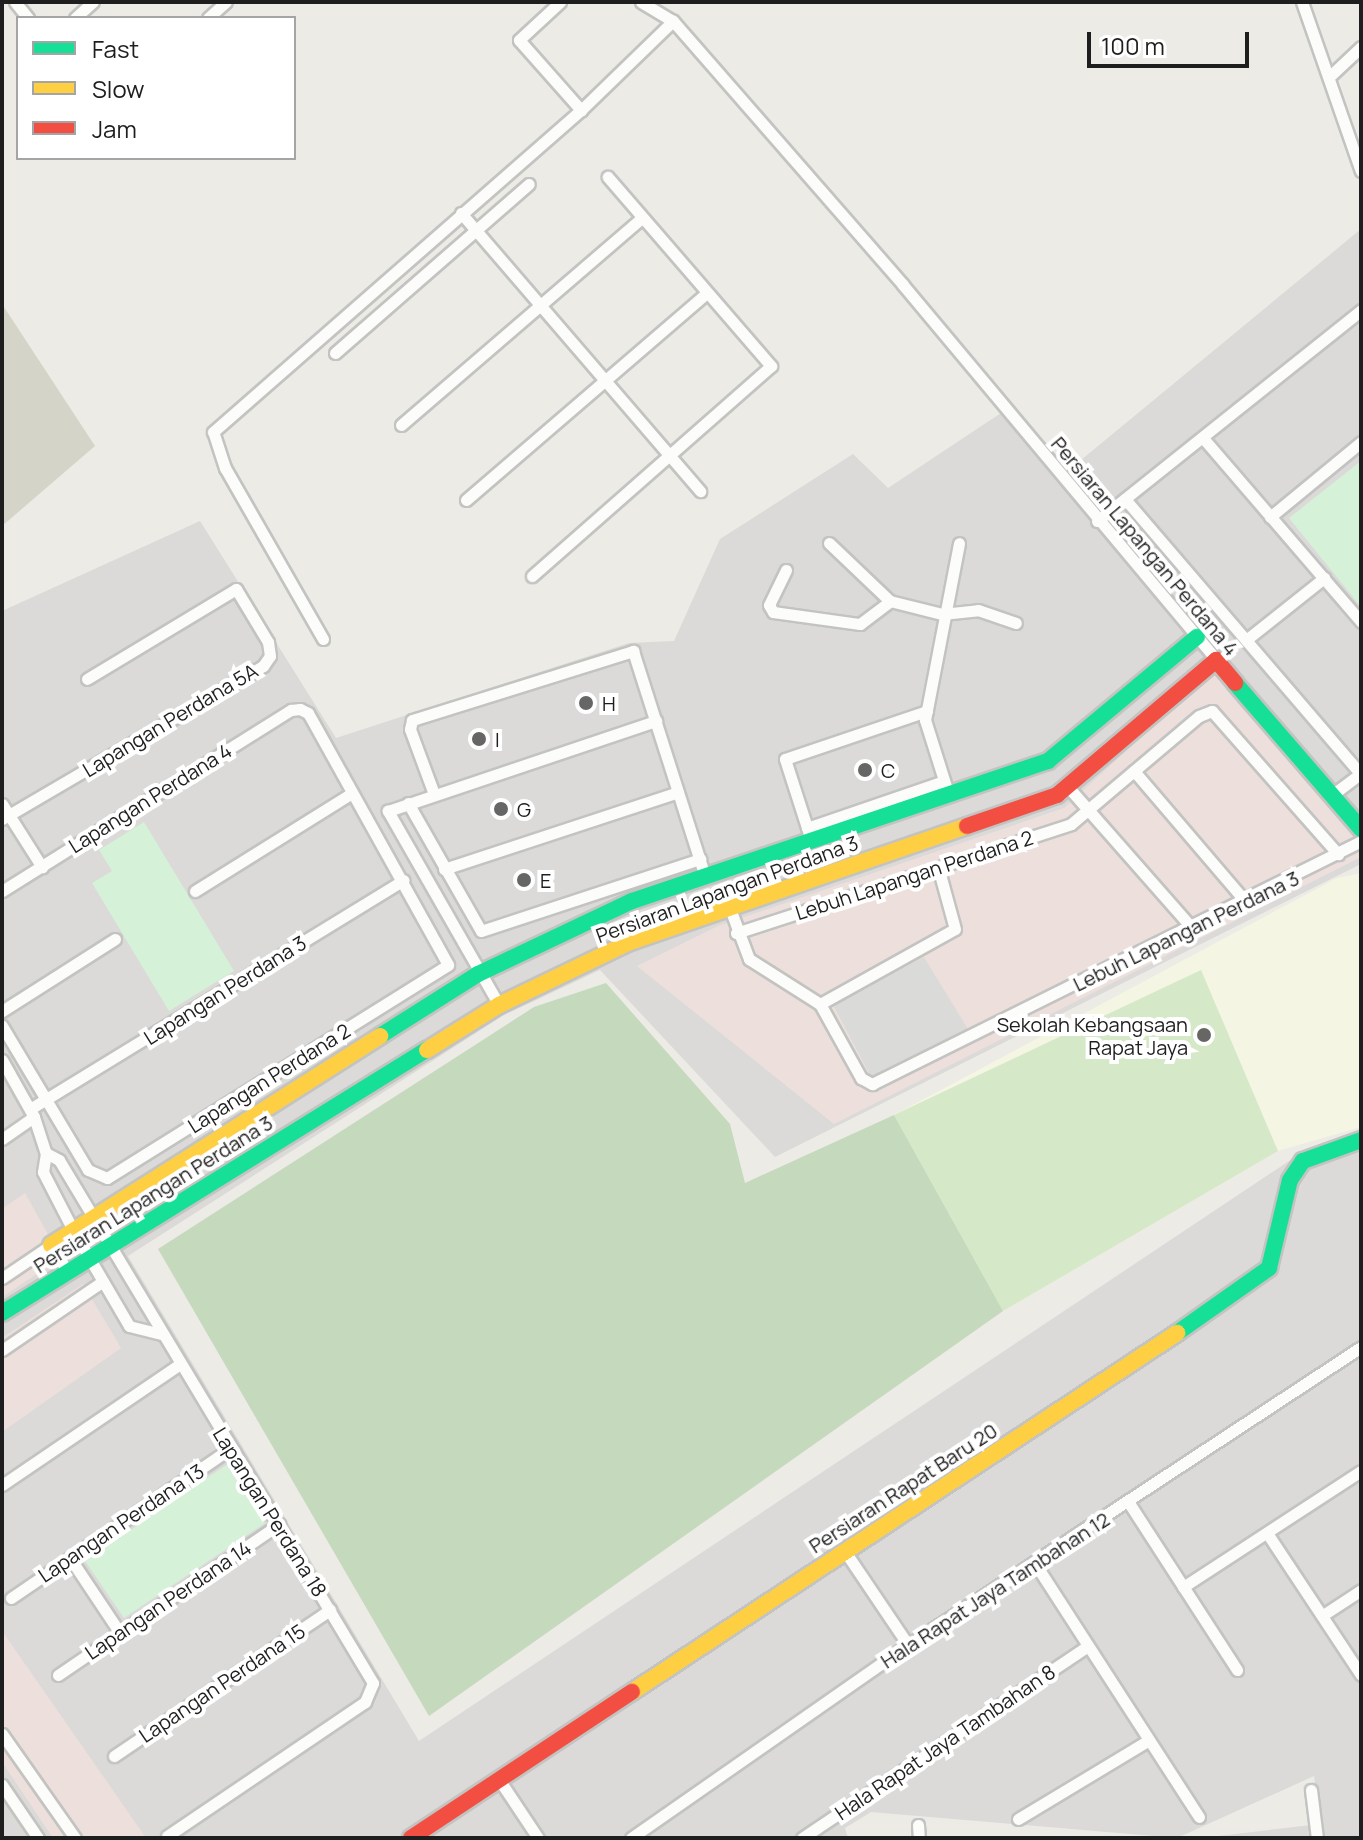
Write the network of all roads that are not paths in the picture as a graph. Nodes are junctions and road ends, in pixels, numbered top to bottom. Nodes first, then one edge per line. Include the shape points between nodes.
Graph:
1 (93, 2) edge
2 (226, 2) edge
3 (560, 2) edge
4 (641, 2) edge
5 (1302, 2) edge
6 (77, 16) edge
7 (210, 16) edge
8 (673, 21) junction
9 (1361, 47) edge
10 (1329, 77) junction
11 (581, 110) junction
12 (1361, 171) edge
13 (608, 177) dead end
14 (529, 184) dead end
15 (461, 213) junction
16 (642, 218) junction
17 (475, 230) junction
18 (707, 293) junction
19 (539, 304) junction
20 (1361, 310) edge
21 (335, 353) dead end
22 (605, 381) junction
23 (401, 425) dead end
24 (1203, 438) junction
25 (1361, 442) edge
26 (669, 456) junction
27 (700, 491) dead end
28 (1125, 499) junction
29 (466, 500) dead end
30 (1270, 517) junction
31 (1097, 521) junction
32 (829, 543) dead end
33 (959, 543) dead end
34 (786, 570) dead end
35 (532, 576) dead end
36 (1324, 578) junction
37 (890, 601) junction
38 (942, 614) junction
39 (1361, 622) edge
40 (1016, 623) dead end
41 (1197, 637) junction
42 (323, 639) dead end
43 (1246, 640) junction
44 (1216, 660) junction
45 (87, 679) dead end
46 (927, 711) junction
47 (656, 721) junction
48 (1134, 771) junction
49 (1361, 773) edge
50 (946, 788) junction
51 (1069, 788) junction
52 (678, 792) junction
53 (352, 793) junction
54 (434, 794) junction
55 (1332, 795) junction
56 (408, 803) junction
57 (2, 804) edge
58 (1087, 809) junction
59 (6, 817) edge
60 (1361, 829) edge
61 (809, 834) junction
62 (1361, 841) edge
63 (1338, 854) junction
64 (700, 859) junction
65 (42, 867) junction
66 (938, 867) junction
67 (444, 869) junction
68 (705, 877) junction
69 (403, 880) junction
70 (2, 891) edge
71 (195, 891) dead end
72 (1246, 902) junction
73 (729, 906) junction
74 (1192, 928) junction
75 (736, 933) junction
76 (115, 939) dead end
77 (478, 974) junction
78 (820, 1004) junction
79 (499, 1005) junction
80 (2, 1011) edge
81 (2, 1026) edge
82 (2, 1060) edge
83 (47, 1099) junction
84 (32, 1113) junction
85 (2, 1139) edge
86 (1361, 1140) edge
87 (46, 1153) junction
88 (91, 1218) junction
89 (73, 1230) junction
90 (51, 1245) junction
91 (107, 1245) junction
92 (87, 1256) junction
93 (66, 1269) junction
94 (2, 1278) edge
95 (103, 1281) junction
96 (2, 1313) edge
97 (162, 1334) junction
98 (1361, 1347) edge
99 (2, 1350) edge
100 (180, 1364) junction
101 (231, 1448) junction
102 (1361, 1471) edge
103 (2, 1485) edge
104 (1129, 1503) junction
105 (279, 1524) junction
106 (1267, 1533) junction
107 (844, 1550) junction
108 (70, 1558) junction
109 (1036, 1565) junction
110 (1183, 1587) junction
111 (1361, 1590) edge
112 (11, 1598) dead end
113 (330, 1610) junction
114 (1323, 1615) junction
115 (120, 1633) junction
116 (908, 1645) junction
117 (1088, 1646) junction
118 (1237, 1670) dead end
119 (58, 1675) dead end
120 (1361, 1675) edge
121 (2, 1734) edge
122 (1149, 1740) junction
123 (114, 1756) dead end
124 (498, 1778) junction
125 (2, 1785) edge
126 (1311, 1790) dead end
127 (1199, 1817) dead end
128 (1018, 1819) dead end
129 (918, 1825) dead end
130 (167, 1836) dead end
131 (38, 1838) edge
132 (75, 1838) edge
133 (411, 1838) edge
134 (538, 1838) edge
135 (631, 1838) edge
136 (802, 1838) edge
137 (919, 1838) edge
138 (1317, 1838) edge

1 - 6 street
2 - 7 street
3 - 11 street via 519,40
4 - 8 street, Persiaran Lapangan Perdana 4
5 - 10 street
8 - 11 street
8 - 31 street, Persiaran Lapangan Perdana 4 via 903,285
9 - 10 street
10 - 12 street
11 - 15 street
13 - 16 street
14 - 17 street
15 - 17 street
15 - 42 street via 213,432 225,468
16 - 18 street
16 - 19 street
17 - 19 street
17 - 21 street
18 - 22 street
18 - 26 street via 771,366
19 - 22 street
19 - 23 street
20 - 24 street
22 - 26 street
22 - 29 street
24 - 28 street
24 - 30 street
25 - 30 street
26 - 27 street
26 - 35 street
28 - 31 street
28 - 43 street
30 - 36 street
31 - 41 street, Persiaran Lapangan Perdana 4
32 - 37 street
33 - 38 street
34 - 37 street via 769,605 773,612 860,624
36 - 39 street
36 - 43 street
37 - 38 street
38 - 40 street via 978,610
38 - 46 street
41 - 44 street, Persiaran Lapangan Perdana 4
41 - 50 street, Persiaran Lapangan Perdana 3 via 1048,761
43 - 49 street
44 - 51 street, Persiaran Lapangan Perdana 3
44 - 55 street, Persiaran Lapangan Perdana 4
45 - 59 street, Lapangan Perdana 5A via 236,589 268,642 270,656 263,666
46 - 50 street
46 - 61 street, Persiaran Lapangan Perdana 3 via 785,759
47 - 52 street
47 - 54 street
47 - 54 street via 637,656 630,650 415,718 410,729
48 - 58 street, Lebuh Lapangan Perdana 2
48 - 63 street, Lebuh Lapangan Perdana 2 via 1212,711
48 - 72 street
49 - 55 street
50 - 61 street, Persiaran Lapangan Perdana 3
51 - 58 street
51 - 73 street, Persiaran Lapangan Perdana 3
52 - 64 street
52 - 67 street
53 - 65 street, Lapangan Perdana 4 via 308,713 291,710
53 - 69 street
53 - 71 street
54 - 56 street
55 - 60 street, Persiaran Lapangan Perdana 4
56 - 67 street
56 - 77 street via 388,811
57 - 59 street
58 - 66 street, Lebuh Lapangan Perdana 2 via 1071,824
58 - 74 street
59 - 65 street
61 - 68 street, Persiaran Lapangan Perdana 3
62 - 63 street, Lebuh Lapangan Perdana 3
63 - 72 street, Lebuh Lapangan Perdana 3
64 - 67 street via 481,931
64 - 68 street
65 - 70 street, Lapangan Perdana 4
66 - 75 street, Lebuh Lapangan Perdana 2
66 - 78 street via 955,929
68 - 77 street, Persiaran Lapangan Perdana 3 via 632,901
69 - 83 street, Lapangan Perdana 3
69 - 83 street, Lapangan Perdana 2 via 448,965 107,1178 88,1170
72 - 74 street, Lebuh Lapangan Perdana 3
73 - 75 street
73 - 79 street, Persiaran Lapangan Perdana 3 via 630,942
74 - 78 street, Lebuh Lapangan Perdana 3 via 880,1082 861,1078
75 - 78 street via 752,963
76 - 80 street
77 - 79 street
77 - 88 street, Persiaran Lapangan Perdana 3
79 - 91 street, Persiaran Lapangan Perdana 3
81 - 83 street
82 - 84 street
83 - 84 street, Lapangan Perdana 3
84 - 85 street, Lapangan Perdana 3
84 - 87 street
86 - 107 street, Persiaran Rapat Baru 20 via 1303,1161 1290,1180 1269,1268 1244,1289
87 - 88 street, Lapangan Perdana 18 via 59,1160
87 - 89 street via 43,1172
88 - 89 street, Persiaran Lapangan Perdana 3
88 - 91 street, Lapangan Perdana 18
89 - 90 street, Persiaran Lapangan Perdana 3
89 - 92 street
90 - 93 street
90 - 94 street
91 - 92 street, Persiaran Lapangan Perdana 3
91 - 97 street, Lapangan Perdana 18
92 - 93 street, Persiaran Lapangan Perdana 3
92 - 95 street
93 - 96 street, Persiaran Lapangan Perdana 3
95 - 97 street via 129,1326
95 - 99 street
97 - 100 street, Lapangan Perdana 18
98 - 104 street, Hala Rapat Jaya Tambahan 12
100 - 101 street, Lapangan Perdana 18
100 - 103 street
101 - 105 street, Lapangan Perdana 18
101 - 108 street, Lapangan Perdana 13
102 - 106 street
104 - 109 street, Hala Rapat Jaya Tambahan 12
104 - 110 street
105 - 113 street, Lapangan Perdana 18
105 - 115 street, Lapangan Perdana 14
106 - 110 street
106 - 114 street
107 - 116 street
107 - 124 street, Persiaran Rapat Baru 20
108 - 112 street, Lapangan Perdana 13
108 - 115 street
109 - 116 street, Hala Rapat Jaya Tambahan 12
109 - 117 street
110 - 118 street
111 - 114 street
113 - 123 street, Lapangan Perdana 15
113 - 130 street, Lapangan Perdana 18 via 372,1676 365,1702
114 - 120 street
115 - 119 street, Lapangan Perdana 14
116 - 135 street, Hala Rapat Jaya Tambahan 12
117 - 122 street
117 - 136 street, Hala Rapat Jaya Tambahan 8
121 - 132 street
122 - 127 street
122 - 128 street
124 - 133 street, Persiaran Rapat Baru 20
124 - 134 street
125 - 131 street
126 - 138 street
129 - 137 street

